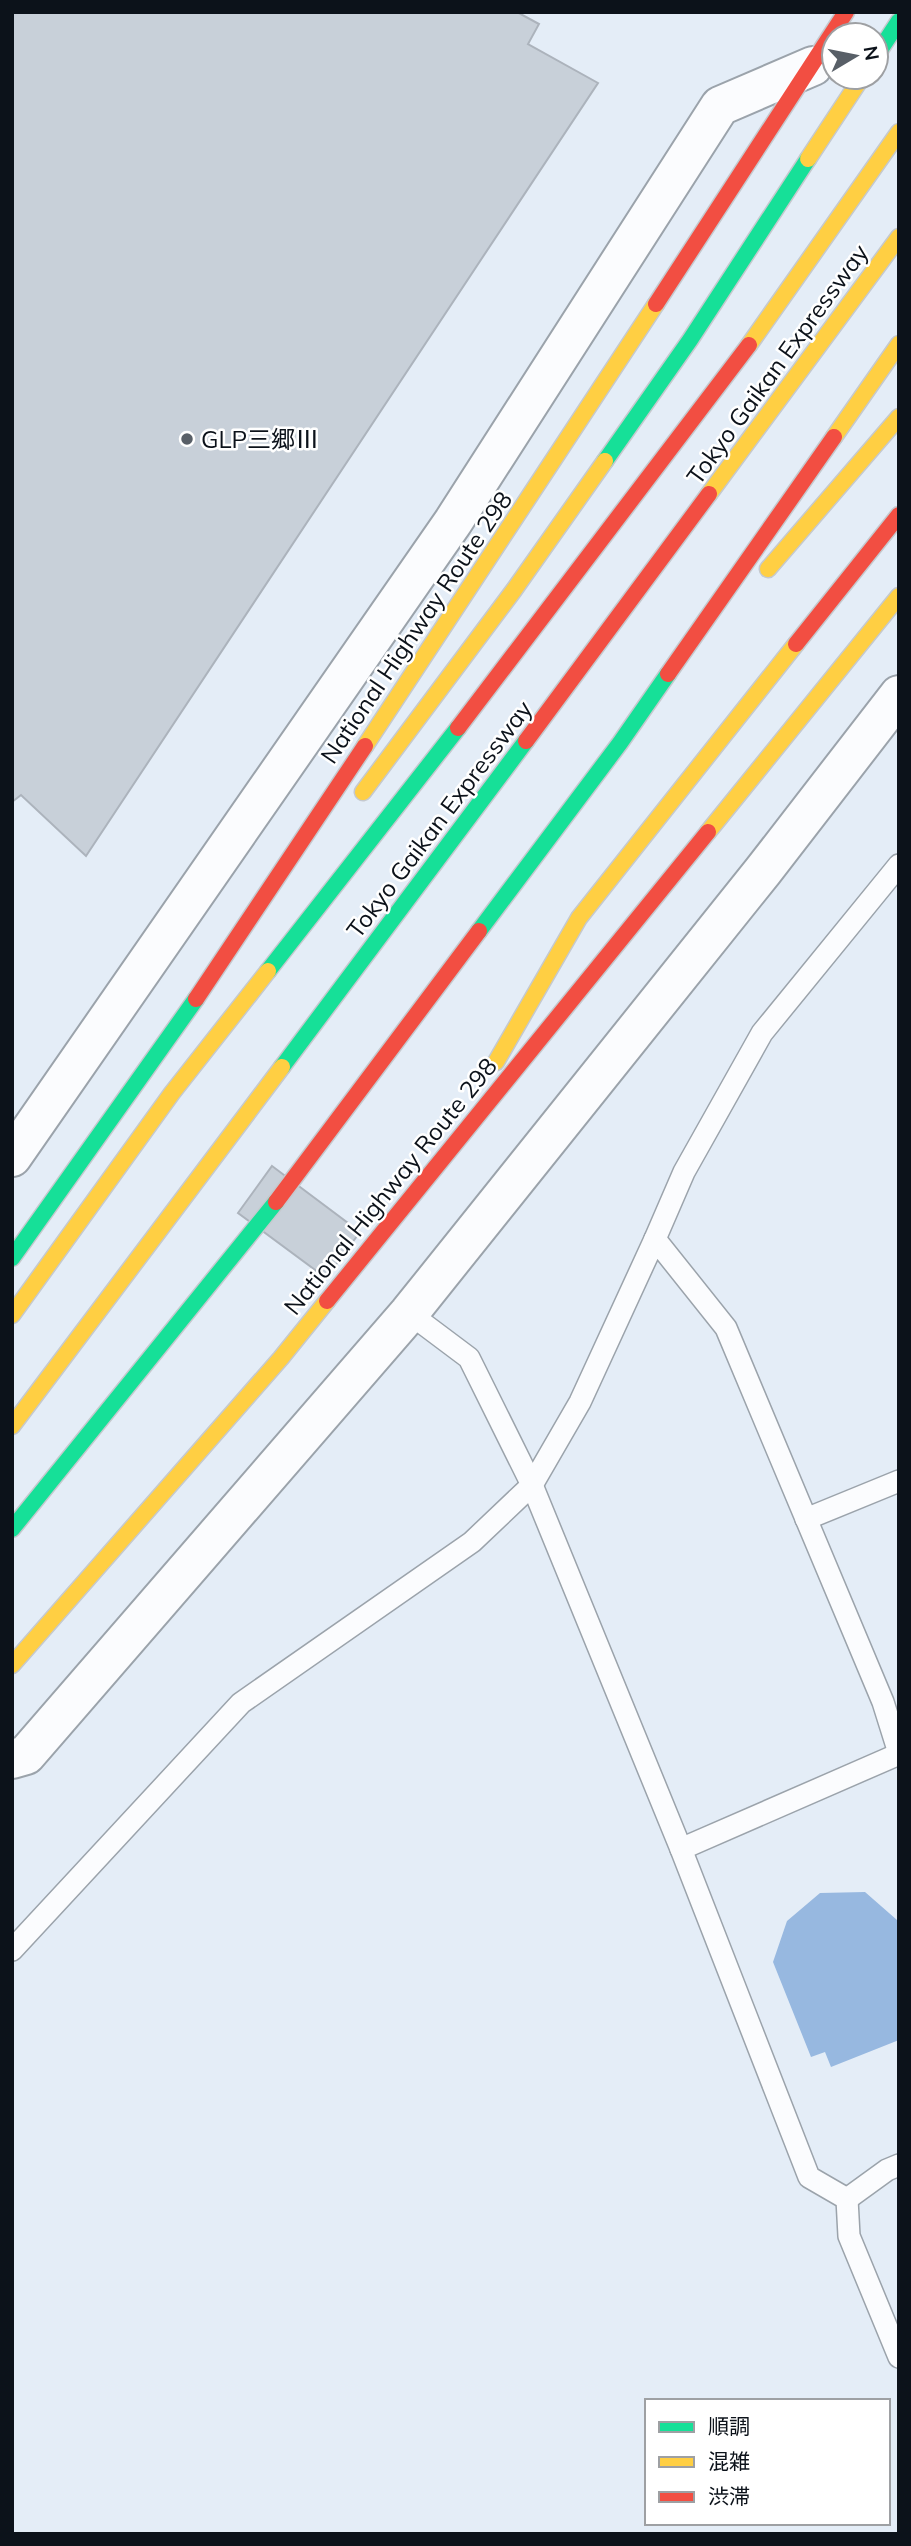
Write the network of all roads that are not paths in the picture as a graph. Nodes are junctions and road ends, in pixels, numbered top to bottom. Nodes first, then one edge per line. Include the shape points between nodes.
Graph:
1 (846, 12) edge
2 (813, 65) junction
3 (853, 91) edge
4 (899, 132) edge
5 (899, 237) edge
6 (899, 344) edge
7 (899, 417) edge
8 (899, 515) edge
9 (755, 585) dead end
10 (899, 596) edge
11 (728, 617) dead end
12 (899, 695) edge
13 (620, 743) junction
14 (352, 806) dead end
15 (899, 865) edge
16 (293, 881) dead end
17 (168, 1042) junction
18 (12, 1157) edge
19 (439, 1161) junction
20 (655, 1239) junction
21 (12, 1258) edge
22 (409, 1313) junction
23 (12, 1315) edge
24 (12, 1426) edge
25 (899, 1481) edge
26 (532, 1485) junction
27 (806, 1519) junction
28 (12, 1529) edge
29 (12, 1665) edge
30 (899, 1753) edge
31 (12, 1759) edge
32 (681, 1849) junction
33 (12, 1950) edge
34 (899, 2165) edge
35 (848, 2199) junction
36 (899, 2357) edge

1 - 2 highway, National Highway Route 298
2 - 17 highway, National Highway Route 298
2 - 18 street via 720,106 453,522
3 - 14 highway via 690,340 514,590
4 - 23 highway, Tokyo Gaikan Expressway via 755,335 453,735 172,1093
5 - 24 highway, Tokyo Gaikan Expressway
6 - 13 highway
7 - 9 highway
8 - 19 highway via 579,918
10 - 19 highway, National Highway Route 298
11 - 13 highway
12 - 22 street
13 - 28 highway via 276,1201
15 - 20 lane via 762,1033 684,1172
16 - 17 highway
17 - 21 highway, National Highway Route 298
19 - 29 highway, National Highway Route 298 via 281,1358
20 - 26 lane via 580,1402
20 - 27 lane via 726,1328
22 - 26 lane via 469,1358
22 - 31 street via 26,1755
25 - 27 lane
26 - 32 lane
26 - 33 lane via 472,1542 241,1703
27 - 30 lane via 883,1702
30 - 32 lane
32 - 35 lane via 809,2177
34 - 35 lane
35 - 36 lane via 849,2236

